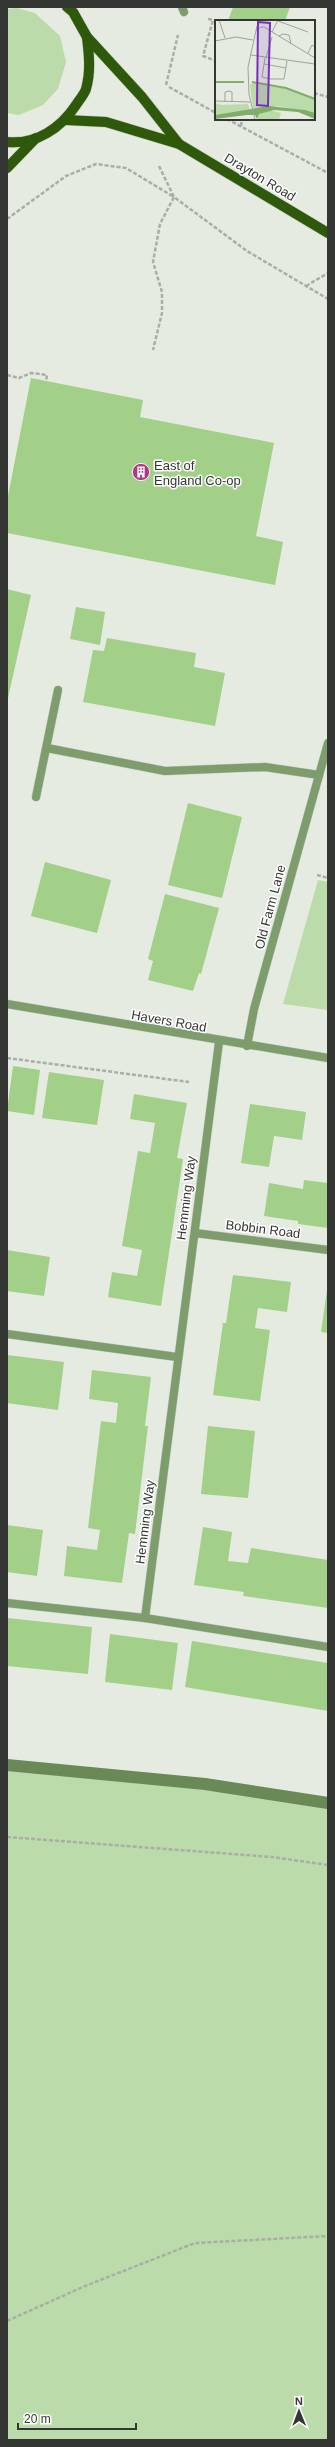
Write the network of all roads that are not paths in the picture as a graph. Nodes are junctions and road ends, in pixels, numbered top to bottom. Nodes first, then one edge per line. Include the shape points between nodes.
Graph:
1 (71, 9) edge
2 (87, 37) junction
3 (66, 120) junction
4 (36, 138) junction
5 (7, 142) edge
6 (179, 144) junction
7 (7, 168) edge
8 (328, 233) edge
9 (58, 690) dead end
10 (328, 743) edge
11 (47, 748) junction
12 (319, 775) junction
13 (36, 797) dead end
14 (7, 1004) edge
15 (219, 1042) junction
16 (247, 1046) junction
17 (328, 1058) edge
18 (195, 1233) junction
19 (328, 1250) edge
20 (7, 1334) edge
21 (177, 1357) junction
22 (7, 1602) edge
23 (145, 1618) junction
24 (328, 1647) edge

1 - 2 main road, Drayton Road
2 - 3 main road, Drayton Road via 90,66 86,91
2 - 6 main road, Drayton Road
3 - 4 main road, Drayton Road via 52,131
3 - 6 main road, Drayton Road via 106,122
4 - 5 main road, Drayton Road
4 - 7 main road
6 - 8 main road, Drayton Road
9 - 11 street
10 - 12 street, Old Farm Lane
11 - 12 street via 165,771 265,768
11 - 13 street
12 - 16 street, Old Farm Lane via 256,1004
14 - 15 street, Havers Road
15 - 16 street, Havers Road
15 - 18 street, Hemming Way
16 - 17 street, Havers Road
18 - 19 street, Bobbin Road
18 - 21 street, Hemming Way
20 - 21 street
21 - 23 street, Hemming Way
22 - 23 street
23 - 24 street

